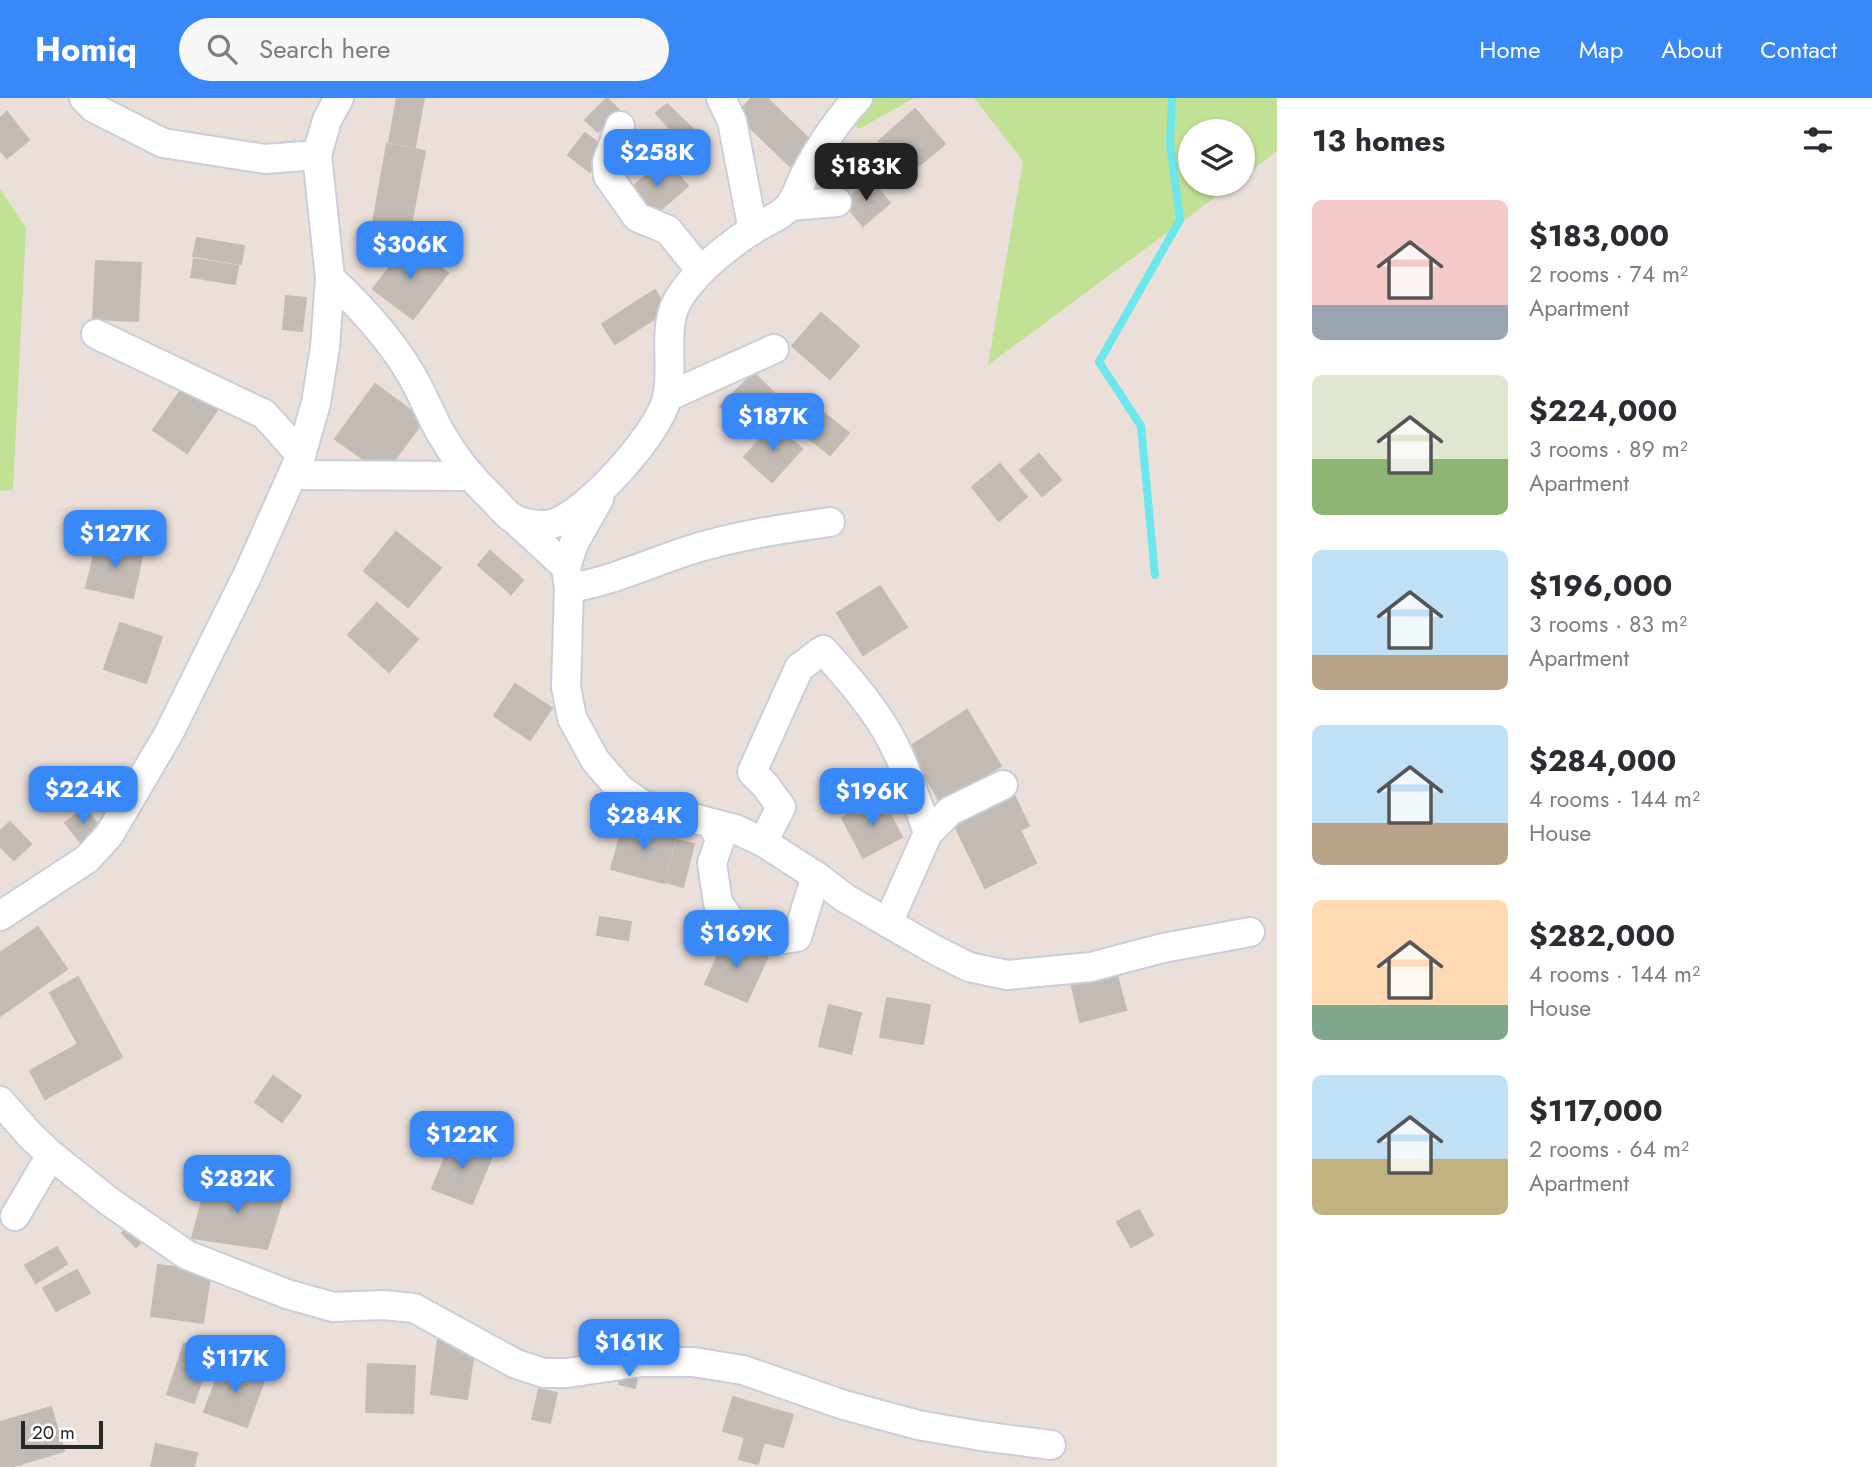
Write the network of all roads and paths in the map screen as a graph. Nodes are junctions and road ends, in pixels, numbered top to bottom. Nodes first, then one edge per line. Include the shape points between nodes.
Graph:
1 (84, 98) edge
2 (339, 98) edge
3 (721, 98) edge
4 (858, 98) edge
5 (620, 126) dead end
6 (317, 155) junction
7 (836, 202) dead end
8 (789, 206) junction
9 (753, 230) junction
10 (701, 271) junction
11 (330, 278) junction
12 (96, 334) dead end
13 (774, 349) dead end
14 (667, 397) junction
15 (297, 465) junction
16 (470, 477) junction
17 (614, 477) junction
18 (512, 518) junction
19 (830, 522) dead end
20 (567, 578) junction
21 (1003, 785) dead end
22 (712, 823) junction
23 (928, 833) junction
24 (763, 842) junction
25 (817, 876) junction
26 (0, 916) edge
27 (888, 923) junction
28 (1250, 932) dead end
29 (0, 1101) edge
30 (51, 1156) junction
31 (15, 1216) dead end
32 (1051, 1445) dead end

1 - 6 street via 94,108 163,143 265,159
2 - 6 street
3 - 9 street via 732,121
4 - 8 street via 833,127
5 - 10 street via 607,162 608,176 637,217 668,230
6 - 11 street
7 - 8 street
8 - 9 street
9 - 10 street
10 - 14 street via 678,298 671,315
11 - 15 street via 316,403
11 - 16 street via 384,335
12 - 15 street via 264,414
13 - 14 street
14 - 17 street via 654,426
15 - 16 street
15 - 26 street via 169,733 109,835 88,859
16 - 18 street
17 - 18 street via 582,506 551,524
17 - 20 street via 574,543
18 - 20 street
19 - 20 street via 744,535 597,584
20 - 22 street via 566,687 572,718 595,760 620,789 643,805
21 - 23 street via 950,811
22 - 24 street
22 - 25 street via 720,840 712,863 718,903 733,924 785,939 797,937
23 - 24 street via 884,727 823,650 799,668 752,772 782,807
23 - 27 street
24 - 25 street
25 - 27 street
27 - 28 street via 969,967 1007,975 1091,967 1215,936
29 - 30 street
30 - 31 street
30 - 32 street via 187,1255 333,1307 414,1308 516,1364 544,1373 642,1362 693,1362 743,1370 918,1425

